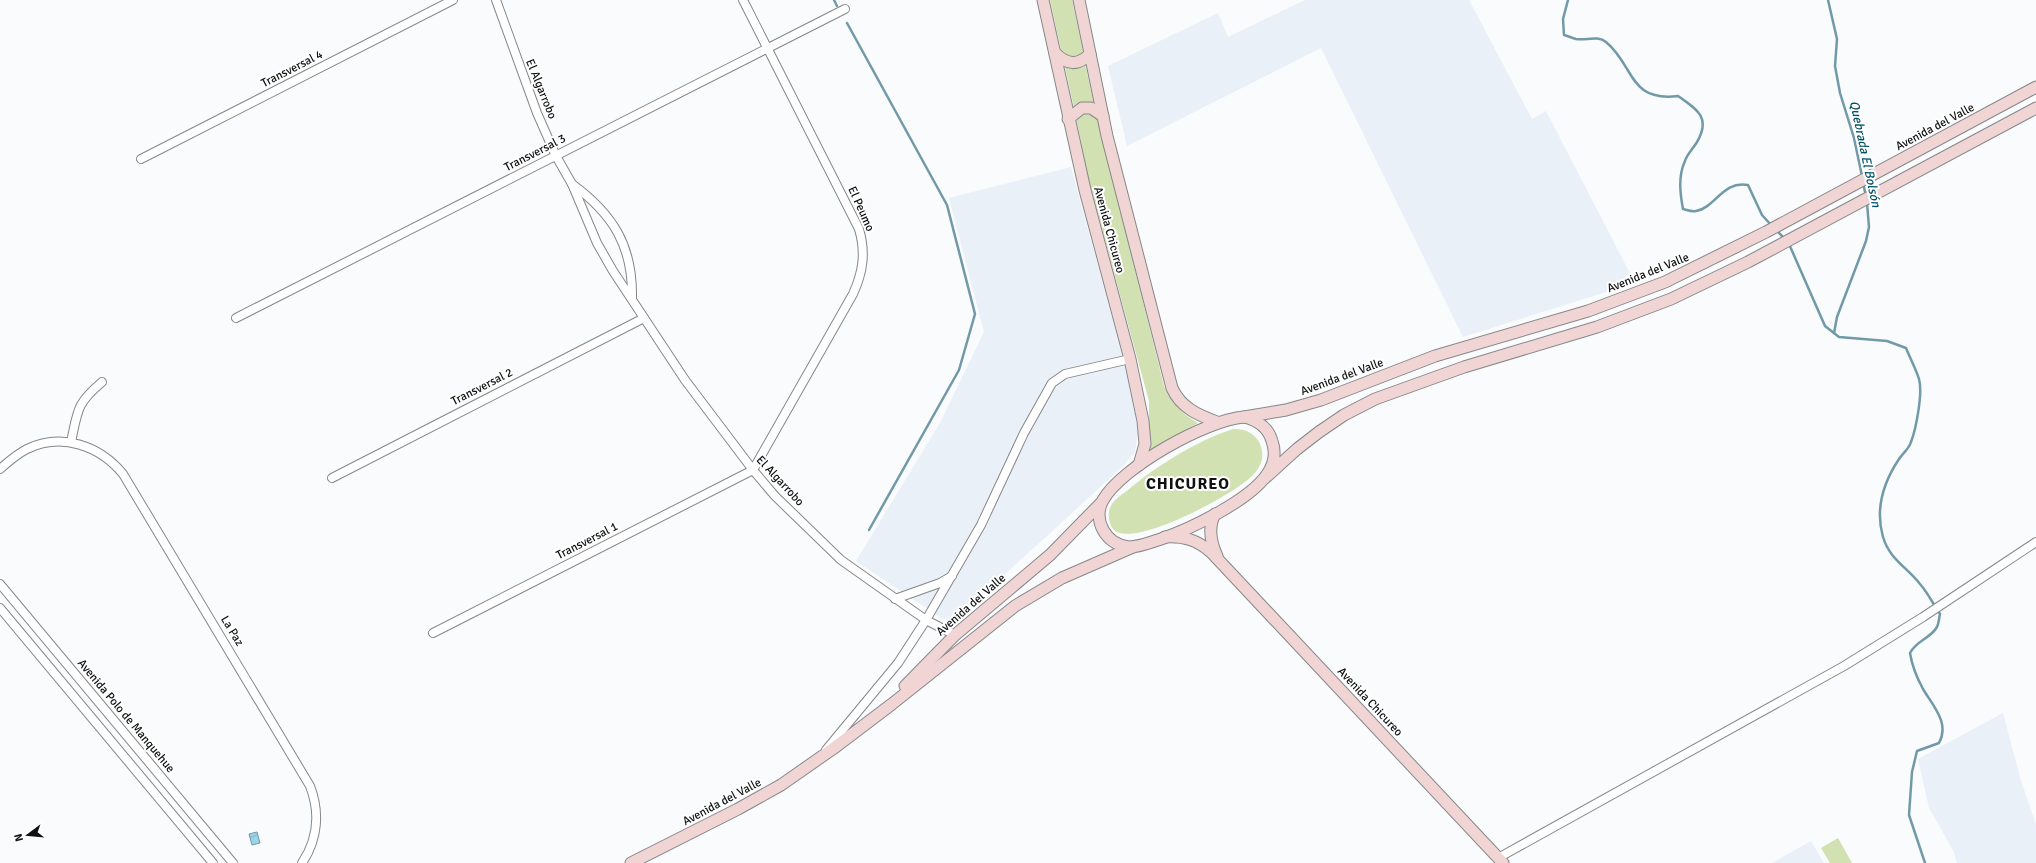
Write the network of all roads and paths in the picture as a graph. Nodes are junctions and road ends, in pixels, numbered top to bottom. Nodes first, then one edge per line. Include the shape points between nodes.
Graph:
1 (453, 0) edge
2 (496, 0) edge
3 (743, 0) edge
4 (1043, 0) edge
5 (1079, 0) edge
6 (845, 9) dead end
7 (767, 48) junction
8 (1055, 53) junction
9 (1090, 54) junction
10 (2036, 87) edge
11 (2036, 108) edge
12 (1103, 116) junction
13 (1068, 119) junction
14 (556, 156) junction
15 (141, 159) dead end
16 (572, 184) junction
17 (632, 298) junction
18 (236, 318) dead end
19 (644, 318) junction
20 (1130, 359) junction
21 (102, 382) dead end
22 (1244, 417) junction
23 (1217, 422) junction
24 (71, 442) junction
25 (1139, 465) junction
26 (0, 469) edge
27 (752, 470) junction
28 (332, 478) dead end
29 (1265, 478) junction
30 (1102, 501) junction
31 (1215, 514) junction
32 (1166, 537) junction
33 (2036, 542) edge
34 (1133, 547) junction
35 (1218, 559) junction
36 (953, 576) junction
37 (0, 584) edge
38 (895, 599) junction
39 (0, 608) edge
40 (926, 620) junction
41 (433, 633) dead end
42 (955, 635) junction
43 (859, 729) junction
44 (818, 760) junction
45 (1501, 860) edge
46 (212, 863) edge
47 (233, 863) edge
48 (302, 863) edge
49 (631, 863) edge

1 - 15 street, Transversal 4
2 - 14 street, El Algarrobo via 523,77
3 - 7 street, El Peumo
4 - 8 main road, Avenida Chicureo
5 - 9 main road, Avenida Chicureo
6 - 7 street, Transversal 3
7 - 14 street, Transversal 3
7 - 27 street, El Peumo via 856,222 863,245 864,261 858,284 849,303
8 - 9 main road via 1064,61 1073,63 1082,61
8 - 13 main road, Avenida Chicureo
9 - 12 main road, Avenida Chicureo
10 - 22 main road, Avenida del Valle via 1780,225 1671,279 1594,309 1435,356 1321,400 1286,410
11 - 29 main road via 1701,285 1621,319 1444,373 1375,399 1319,432
12 - 13 main road via 1091,108 1082,108
12 - 23 main road, Avenida Chicureo via 1172,388 1178,399 1188,408
13 - 20 main road, Avenida Chicureo
14 - 16 street, El Algarrobo
14 - 18 street, Transversal 3
16 - 17 street, El Algarrobo via 597,243
16 - 17 street via 592,198 620,235 629,260
17 - 19 street, El Algarrobo
19 - 27 street, El Algarrobo via 685,380
19 - 28 street, Transversal 2
20 - 25 main road, Avenida Chicureo via 1146,435
20 - 36 street via 1065,374 1052,383 1024,433 982,525
21 - 24 street via 82,401
22 - 23 main road, Avenida del Valle
22 - 29 main road via 1259,423 1271,438 1273,462
23 - 25 main road, Avenida del Valle via 1181,439
24 - 26 street, La Paz via 36,445 17,455
24 - 48 street, La Paz via 101,453 123,474 306,776 315,803 316,822 313,842
25 - 30 main road, Avenida del Valle
27 - 38 street, El Algarrobo via 841,560
27 - 41 street, Transversal 1
29 - 31 main road, Avenida del Valle
30 - 34 main road via 1099,517 1104,533 1116,544
30 - 42 main road, Avenida del Valle via 1050,555
31 - 32 main road, Avenida del Valle
31 - 35 main road, Avenida Chicureo via 1211,533
32 - 34 main road, Avenida del Valle
32 - 35 main road, Avenida Chicureo via 1194,540
33 - 45 street via 1844,666
34 - 43 main road, Avenida del Valle via 1077,570 1035,593 993,622
35 - 45 main road, Avenida Chicureo
36 - 38 street
36 - 40 street
37 - 47 street, Avenida Polo de Manquehue
38 - 40 street, El Algarrobo
39 - 46 street
40 - 42 street, El Algarrobo
40 - 44 street via 898,663
42 - 43 main road, Avenida del Valle
43 - 44 main road, Avenida del Valle
44 - 49 main road, Avenida del Valle via 752,802

